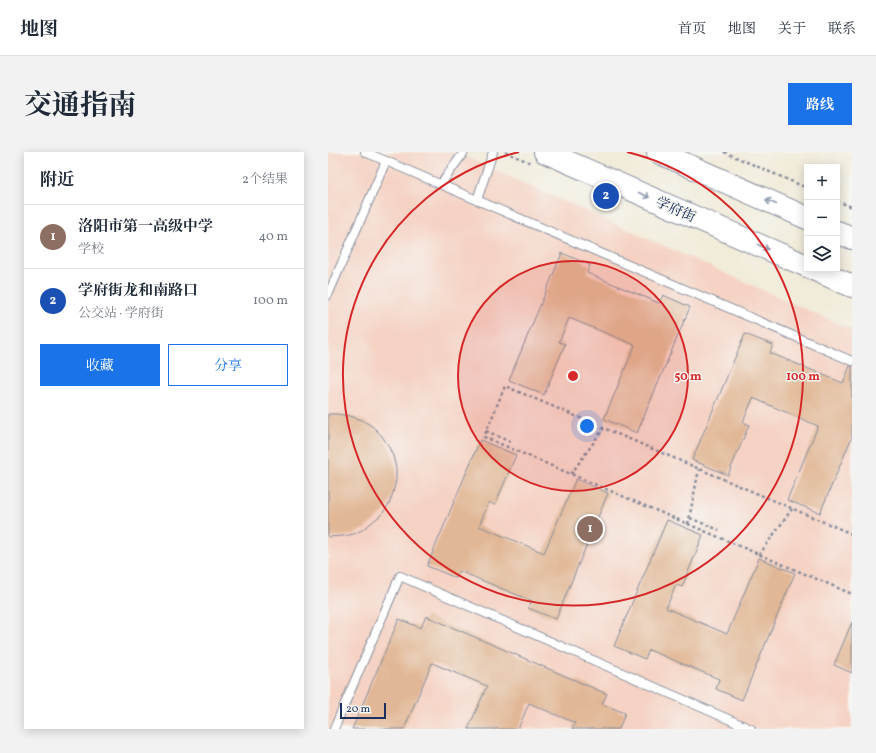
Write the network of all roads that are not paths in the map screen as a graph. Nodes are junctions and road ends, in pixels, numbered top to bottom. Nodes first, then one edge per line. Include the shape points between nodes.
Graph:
1 (365, 152) edge
2 (464, 152) edge
3 (493, 152) edge
4 (545, 152) edge
5 (658, 152) edge
6 (386, 161) junction
7 (441, 184) junction
8 (477, 200) junction
9 (804, 217) edge
10 (840, 233) edge
11 (852, 238) edge
12 (804, 265) edge
13 (820, 272) edge
14 (852, 286) edge
15 (328, 295) edge
16 (852, 361) edge
17 (334, 729) edge
18 (751, 729) edge

1 - 6 lane
2 - 7 lane
3 - 8 lane
4 -> 12 main road, 学府街
9 -> 5 main road
6 - 7 lane
6 - 15 lane
7 - 8 lane
8 - 16 lane
10 - 11 main road
13 - 14 main road
17 - 18 lane via 400,576

